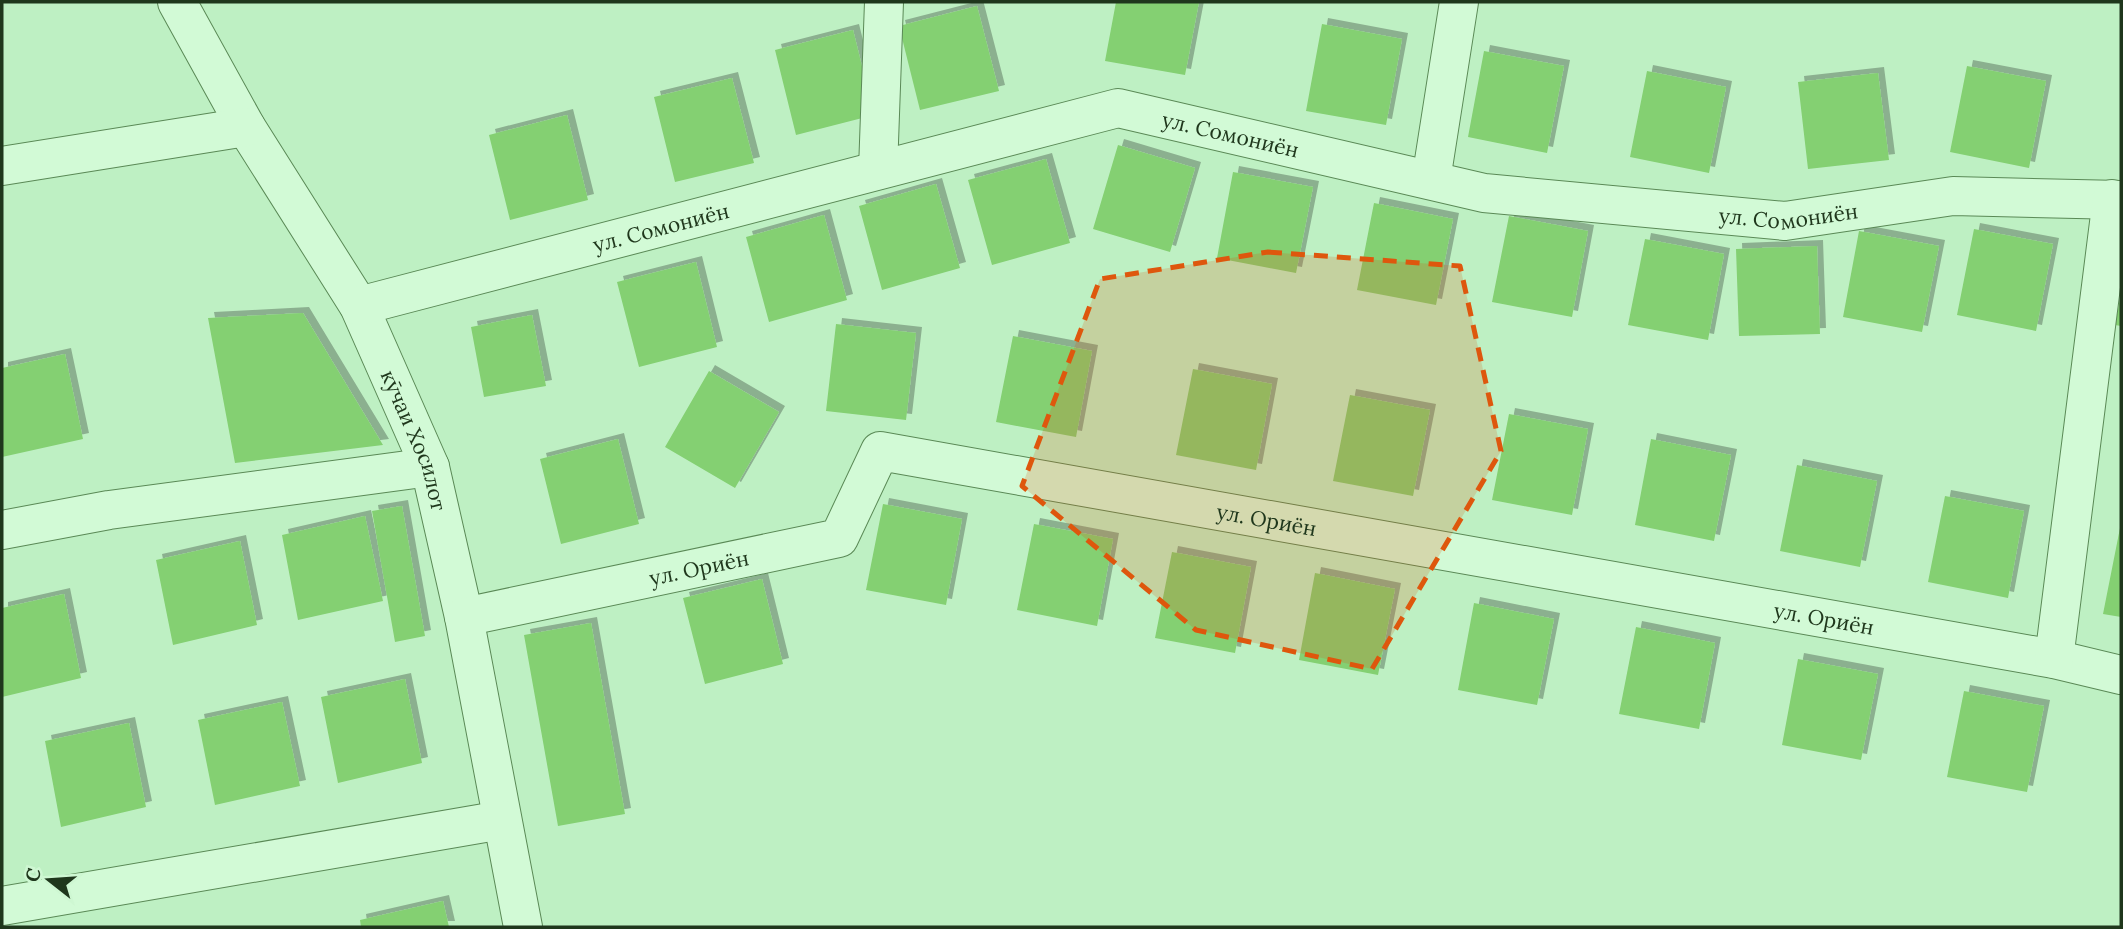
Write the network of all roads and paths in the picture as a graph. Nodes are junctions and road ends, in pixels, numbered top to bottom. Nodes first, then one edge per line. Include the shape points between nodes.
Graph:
1 (177, 2) edge
2 (884, 2) edge
3 (1459, 2) edge
4 (246, 127) junction
5 (2, 166) edge
6 (878, 170) junction
7 (1432, 180) junction
8 (2117, 200) edge
9 (359, 306) junction
10 (430, 467) junction
11 (2, 530) edge
12 (464, 617) junction
13 (2054, 659) junction
14 (2121, 675) edge
15 (502, 820) junction
16 (2, 906) edge
17 (523, 927) edge

1 - 4 street, кӯчаи Хосилот
2 - 6 street
3 - 7 street
4 - 5 street
4 - 9 street, кӯчаи Хосилот
6 - 7 street, ул. Сомониён via 1118,108
6 - 9 street, ул. Сомониён
7 - 8 street, ул. Сомониён via 1484,193 1785,221 1953,196
8 - 13 street
9 - 10 street, кӯчаи Хосилот
10 - 11 street via 109,510
10 - 12 street, кӯчаи Хосилот
12 - 13 street, ул. Ориён via 839,538 880,451
12 - 15 street, кӯчаи Хосилот
13 - 14 street, ул. Ориён
15 - 16 street
15 - 17 street, кӯчаи Хосилот

